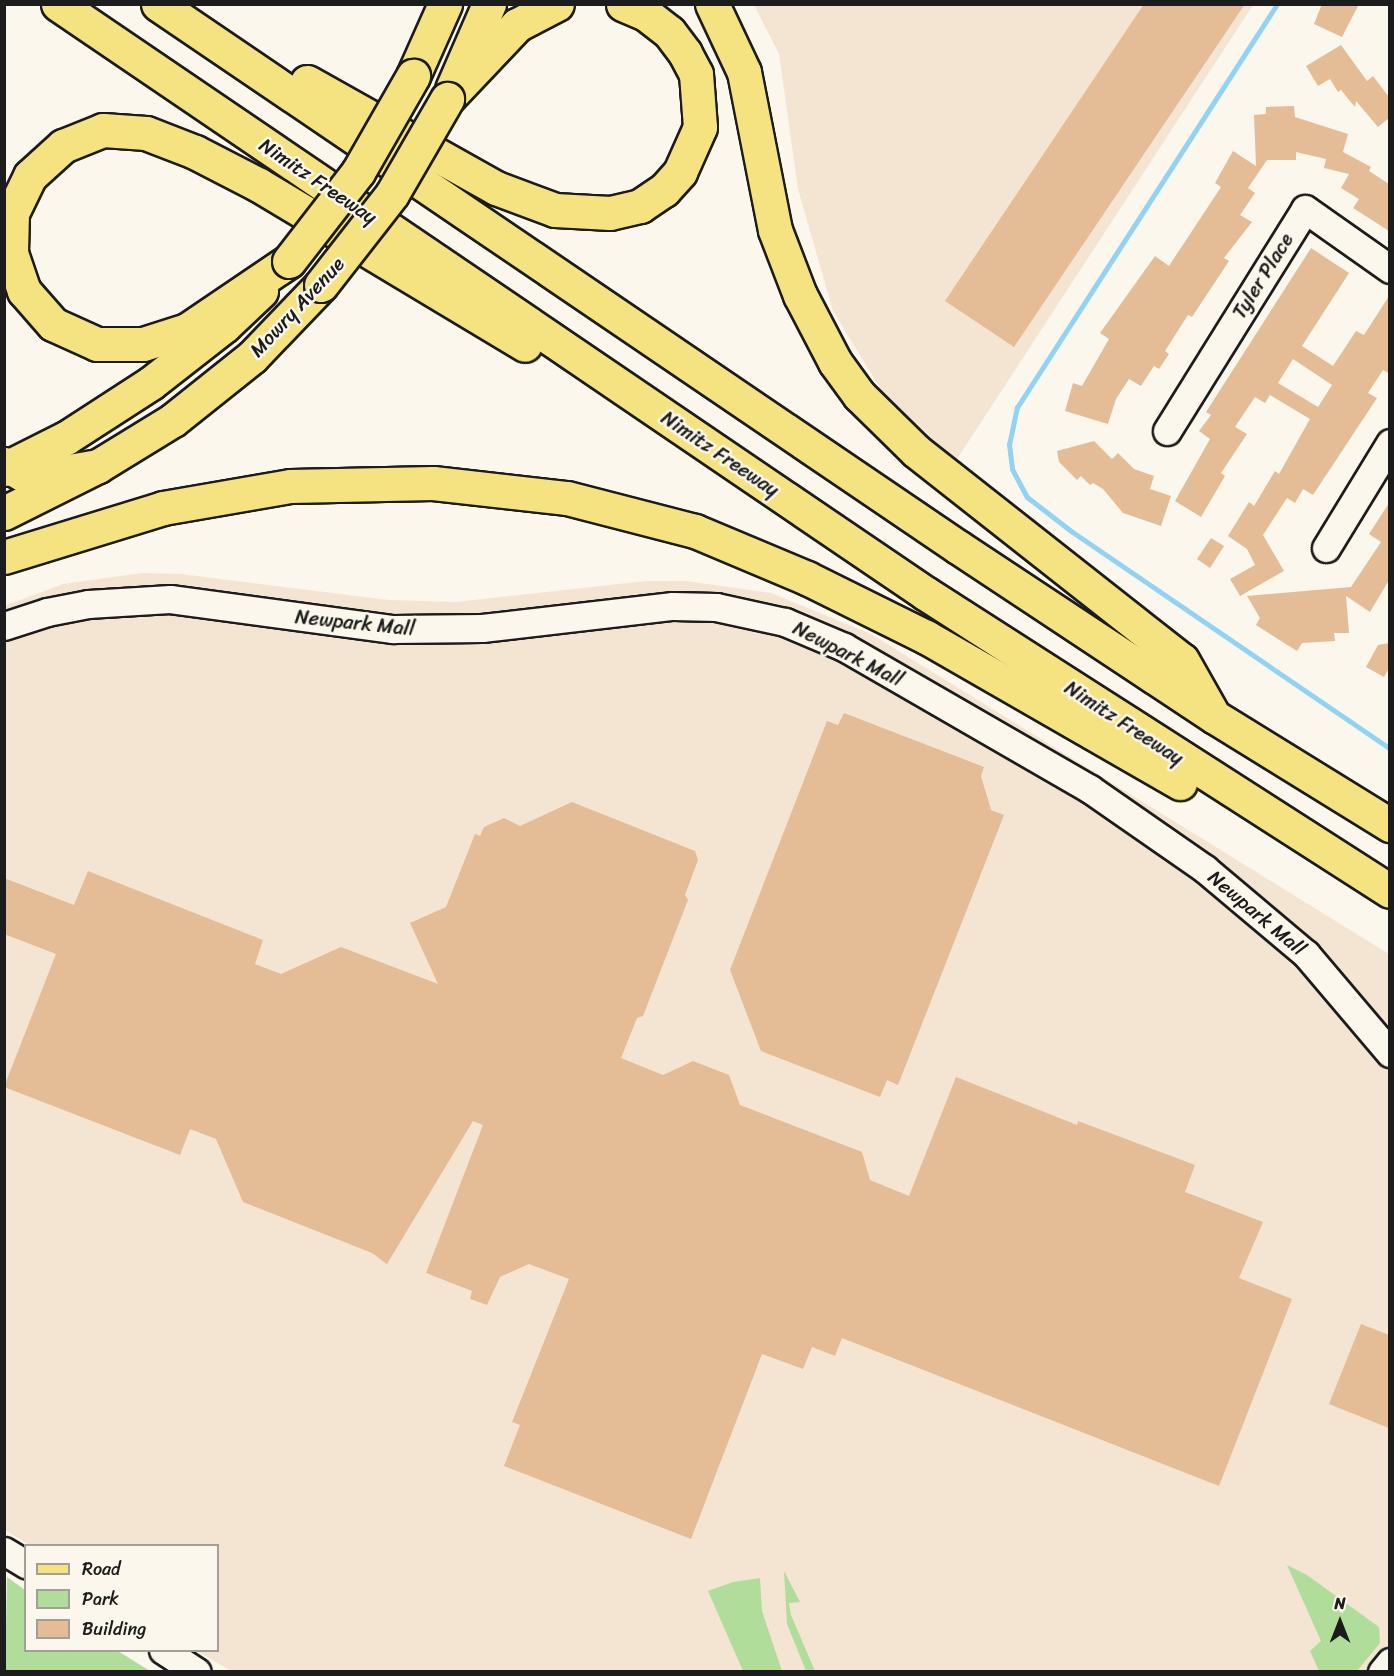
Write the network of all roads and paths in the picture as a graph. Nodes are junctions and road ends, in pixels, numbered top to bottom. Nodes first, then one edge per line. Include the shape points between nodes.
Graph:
1 (58, 4) edge
2 (158, 4) edge
3 (171, 4) edge
4 (445, 4) edge
5 (489, 4) edge
6 (557, 4) edge
7 (623, 4) edge
8 (712, 4) edge
9 (447, 99) junction
10 (289, 261) junction
11 (1389, 269) edge
12 (1167, 431) dead end
13 (1389, 443) edge
14 (98, 466) junction
15 (6, 467) edge
16 (748, 473) junction
17 (4, 513) edge
18 (1326, 548) dead end
19 (4, 557) edge
20 (4, 626) edge
21 (1215, 717) junction
22 (1389, 825) edge
23 (1389, 891) edge
24 (1389, 897) edge
25 (1389, 1053) edge
26 (167, 1652) edge
27 (1389, 1662) edge
28 (197, 1671) edge
29 (1382, 1671) edge

1 - 16 main road, Nimitz Freeway
2 - 21 main road
3 - 7 main road via 480,179 555,210 583,215 640,206 664,190 680,172 700,127 696,75 685,53 669,32 646,14
4 - 10 main road, Mowry Avenue, bridge via 413,76 358,172
5 - 9 main road, Mowry Avenue
6 - 9 main road via 516,25
8 - 21 main road via 744,72 775,230 800,295 835,362 859,395 915,451 1182,660
9 - 14 main road, Mowry Avenue, bridge via 392,194 321,285 252,357 212,390 137,444
10 - 15 main road, Mowry Avenue via 224,326 151,383 66,438
10 - 16 main road via 187,330 144,344 97,344 52,324 24,291 11,253 12,213 30,176 63,146 83,136 125,130 171,141 259,185 431,291
11 - 12 street, Tyler Place via 1305,209
13 - 18 street
14 - 15 main road via 40,476
14 - 17 main road, Mowry Avenue
16 - 23 main road, Nimitz Freeway via 1111,716
19 - 24 main road via 163,508 290,486 464,484 617,508 735,547 884,615 1098,739
20 - 25 street, Newpark Mall via 88,604 160,599 215,603 305,620 393,629 482,628 673,606 716,607 785,622 844,647 1090,789 1205,869 1306,954
21 - 22 main road
26 - 28 street
27 - 29 street

